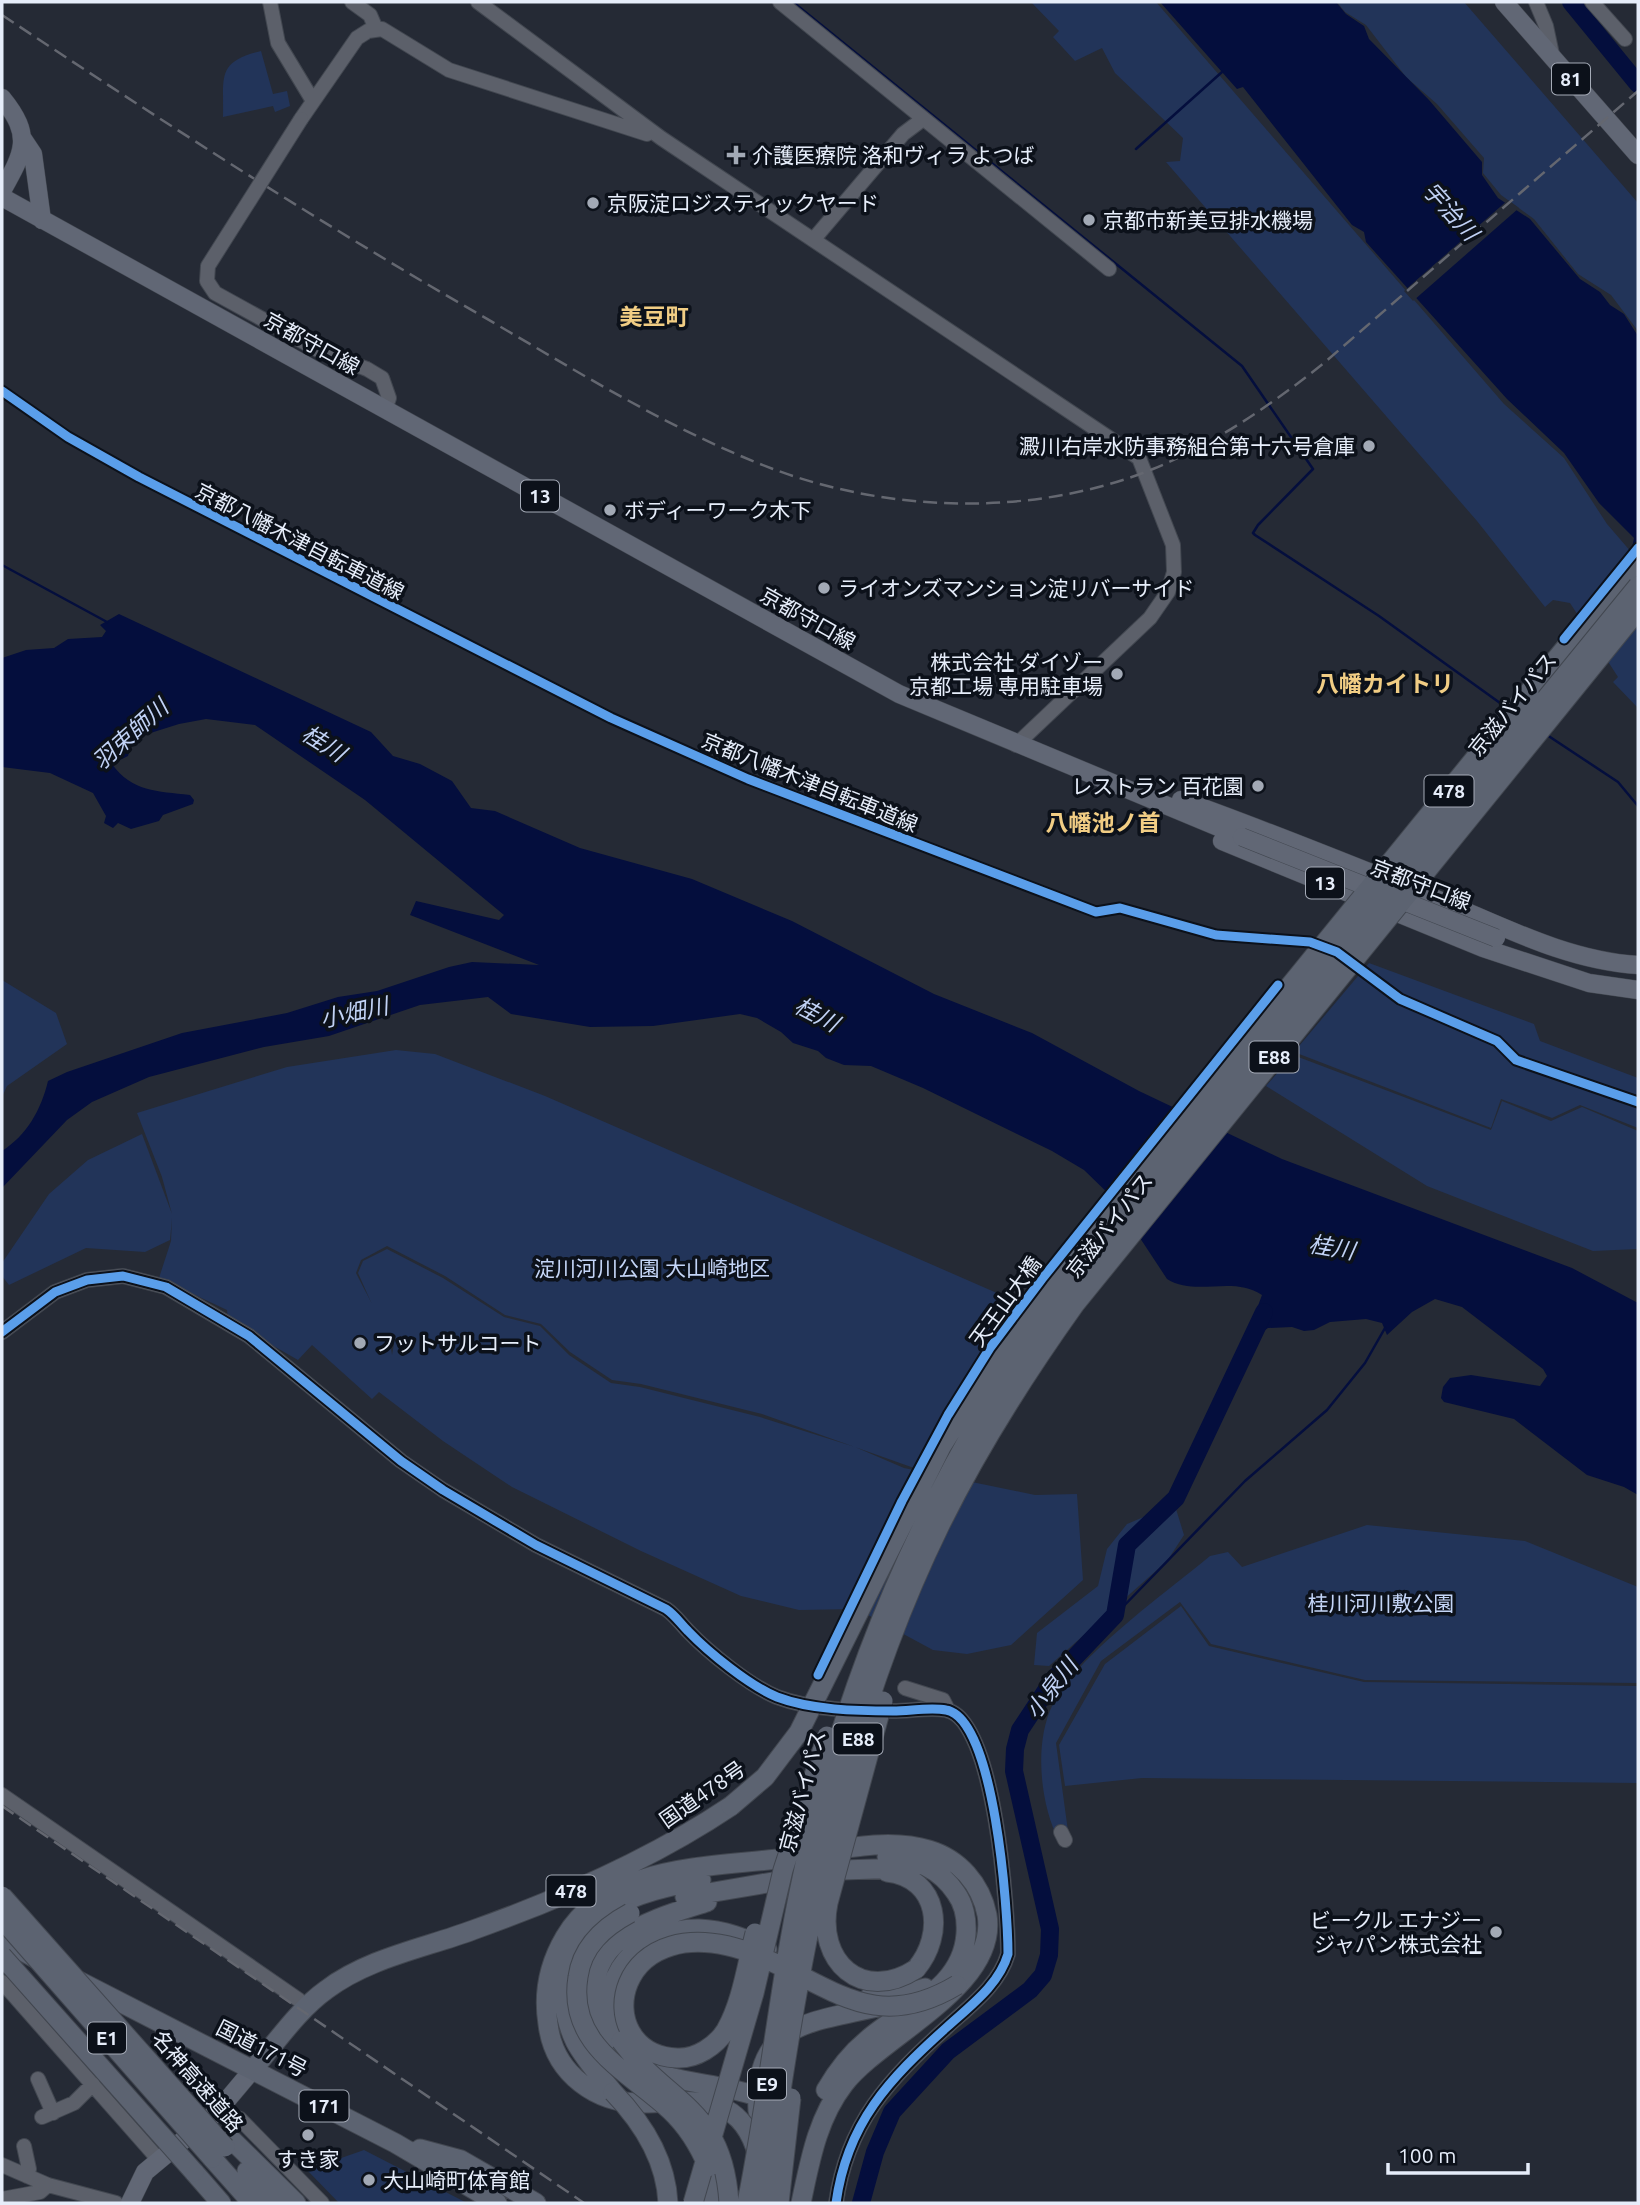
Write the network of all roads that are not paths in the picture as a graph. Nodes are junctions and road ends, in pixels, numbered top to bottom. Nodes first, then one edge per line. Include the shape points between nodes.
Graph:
1 (270, 2) edge
2 (352, 2) edge
3 (478, 2) edge
4 (780, 2) edge
5 (1504, 2) edge
6 (1536, 2) edge
7 (1592, 2) edge
8 (376, 29) junction
9 (1625, 39) dead end
10 (1553, 59) junction
11 (2, 98) edge
12 (313, 101) junction
13 (923, 118) junction
14 (661, 138) junction
15 (23, 139) junction
16 (1638, 155) edge
17 (2, 191) edge
18 (2, 197) edge
19 (42, 220) junction
20 (813, 240) junction
21 (1109, 270) dead end
22 (380, 400) junction
23 (1638, 560) edge
24 (1638, 586) edge
25 (1638, 610) edge
26 (1020, 746) junction
27 (1262, 828) junction
28 (1252, 857) junction
29 (1369, 889) junction
30 (1490, 936) junction
31 (1638, 965) edge
32 (1638, 975) edge
33 (1638, 990) edge
34 (2, 1332) edge
35 (961, 1451) junction
36 (940, 1524) junction
37 (905, 1688) dead end
38 (948, 1710) junction
39 (811, 1782) junction
40 (2, 1795) edge
41 (769, 1860) junction
42 (858, 1869) junction
43 (778, 1880) junction
44 (689, 1882) junction
45 (2, 1896) edge
46 (629, 1907) junction
47 (2, 1919) edge
48 (4, 1948) edge
49 (400, 1954) junction
50 (796, 1965) junction
51 (2, 1982) edge
52 (957, 1985) junction
53 (925, 1988) junction
54 (299, 2000) junction
55 (254, 2068) junction
56 (38, 2079) dead end
57 (93, 2084) junction
58 (236, 2089) junction
59 (613, 2092) junction
60 (217, 2112) junction
61 (240, 2119) junction
62 (395, 2143) junction
63 (24, 2146) dead end
64 (223, 2148) junction
65 (159, 2160) junction
66 (2, 2165) edge
67 (194, 2172) junction
68 (27, 2176) junction
69 (48, 2185) junction
70 (765, 2197) edge
71 (2, 2199) edge
72 (791, 2202) edge
73 (116, 2203) edge
74 (130, 2203) edge
75 (211, 2203) edge
76 (221, 2203) edge
77 (252, 2203) edge
78 (275, 2203) edge
79 (296, 2203) edge
80 (322, 2203) edge
81 (497, 2203) edge
82 (536, 2203) edge
83 (659, 2203) edge
84 (668, 2203) edge
85 (694, 2203) edge
86 (713, 2203) edge
87 (729, 2203) edge
88 (747, 2203) edge
89 (836, 2203) edge

1 - 12 street via 278,43
2 - 8 street via 370,15
3 - 14 street
4 - 13 street
5 - 10 main road, 81
6 - 10 street
7 - 9 street
8 - 12 street via 357,38
8 - 14 street via 449,70
10 - 16 main road, 81
11 - 15 main road via 19,122
12 - 22 street, bridge via 208,266 206,281 215,293 298,339 367,369
13 - 20 street via 903,134
13 - 21 street
14 - 20 street
15 - 17 main road via 19,162
15 - 19 main road via 33,154
18 - 19 main road, 京都守口線 / 13
19 - 22 main road, 京都守口線 / 13
20 - 26 street via 1139,458 1170,533 1175,558 1172,581 1150,618
22 - 26 main road, 京都守口線 / 13 via 889,689
23 - 29 highway, 国道478号 / 478, bridge
24 - 35 highway, 京滋バイパス / E88, bridge via 1105,1239 1025,1346
25 - 36 highway, 京滋バイパス / E88, bridge via 1082,1295 1003,1412
26 - 27 main road, 13 via 1068,756
26 - 28 main road, 13 via 1039,762
26 - 29 main road, 京都守口線 / 13, bridge
27 - 28 street
27 - 30 main road, 13
28 - 30 main road, 13
29 - 30 main road, 京都守口線 / 13, bridge
29 - 49 highway, 国道478号 / 478, bridge via 1092,1229 1009,1339 934,1459 799,1732 765,1777 681,1840 513,1916
30 - 31 main road, 13
30 - 32 main road, 京都守口線 / 13 via 1581,966
30 - 33 main road, 13 via 1589,984
34 - 38 street via 71,1284 123,1276 166,1287 249,1336 443,1490 536,1545 671,1609 695,1638 762,1690 825,1707
35 - 39 highway, E88, bridge via 885,1594
35 - 50 highway, 京滋バイパス / E88, bridge via 891,1597 856,1687 810,1843
36 - 42 highway, bridge via 893,1667 825,1915 829,1947 838,1963 851,1974 888,1982 916,1969 929,1952 935,1933 932,1906 907,1878
36 - 50 highway, 京滋バイパス / E88, bridge via 894,1633 855,1745
37 - 38 street via 943,1700
38 - 89 street via 974,1737 987,1774 1008,1954 1004,1967 981,1997 899,2072 864,2116 847,2153
39 - 52 highway, bridge via 763,1901 757,1924 751,1948 748,1960 742,1984 736,2005 724,2033 706,2050 683,2058 649,2050 633,2035 625,2014 628,1981 650,1955 683,1942 717,1943 742,1950 755,1955 767,1960 831,1993 869,2004 923,2001
39 - 85 highway, E88, bridge
40 - 54 street
41 - 44 highway
41 - 52 highway via 891,1845 942,1855 976,1885 988,1931 975,1966
41 - 70 highway via 654,1876 605,1895 570,1928 554,1956 546,2000 550,2039 568,2072 585,2088 605,2097 646,2103 707,2102 731,2112 751,2136
42 - 43 highway
42 - 53 highway via 920,1872 948,1898 956,1919 954,1951 944,1971
43 - 46 highway
43 - 72 highway, bridge via 640,1925 609,1950 595,1986 599,2023 630,2061 663,2074 750,2094 776,2113 793,2163
44 - 46 highway
44 - 72 highway via 846,1859 903,1858 944,1878 964,1911 963,1955 948,1980 867,2039 832,2079 813,2115
45 - 64 highway, 名神高速道路 / E1, bridge
46 - 59 highway via 608,1910 588,1927 571,1954 564,1980 565,2012 575,2041
46 - 86 highway, bridge via 587,1949 576,1985 579,2014 604,2056 683,2123 702,2152
47 - 64 highway, 名神高速道路 / E1, bridge
48 - 55 highway, 国道171号 / 171
48 - 67 highway, E1, bridge
49 - 54 highway, 国道478号 / 478 via 353,1961 313,1984
49 - 55 highway, 国道478号 / 478 via 324,1991
50 - 70 highway, E9, bridge
50 - 72 highway, bridge via 789,2127
50 - 88 highway, E9, bridge
51 - 57 street
52 - 72 highway, bridge via 844,2084 818,2132
53 - 70 highway via 894,2003 806,2025 771,2046 760,2066 758,2082
53 - 87 highway, bridge via 891,1996 860,1993 748,1940 713,1930 677,1931 645,1942 626,1958 617,1971 610,2000 615,2028 628,2050 691,2108 708,2131 725,2171
54 - 55 highway, 国道478号 / 478
55 - 58 main road
55 - 62 highway, 国道171号 / 171
56 - 57 street via 48,2115 74,2103
57 - 65 street
58 - 60 main road
58 - 61 street
59 - 83 highway, bridge via 648,2145 658,2178
59 - 84 highway, bridge via 652,2144 665,2178
60 - 61 street
60 - 65 main road
61 - 80 street
62 - 81 highway, 国道171号 / 171
62 - 82 highway via 461,2160
63 - 68 street
64 - 77 highway, 名神高速道路 / E1
64 - 78 highway, 名神高速道路 / E1
64 - 79 highway
65 - 74 main road via 145,2172
66 - 68 street
67 - 75 highway
67 - 76 highway, E1
68 - 69 street
69 - 71 street via 40,2192
69 - 73 street

